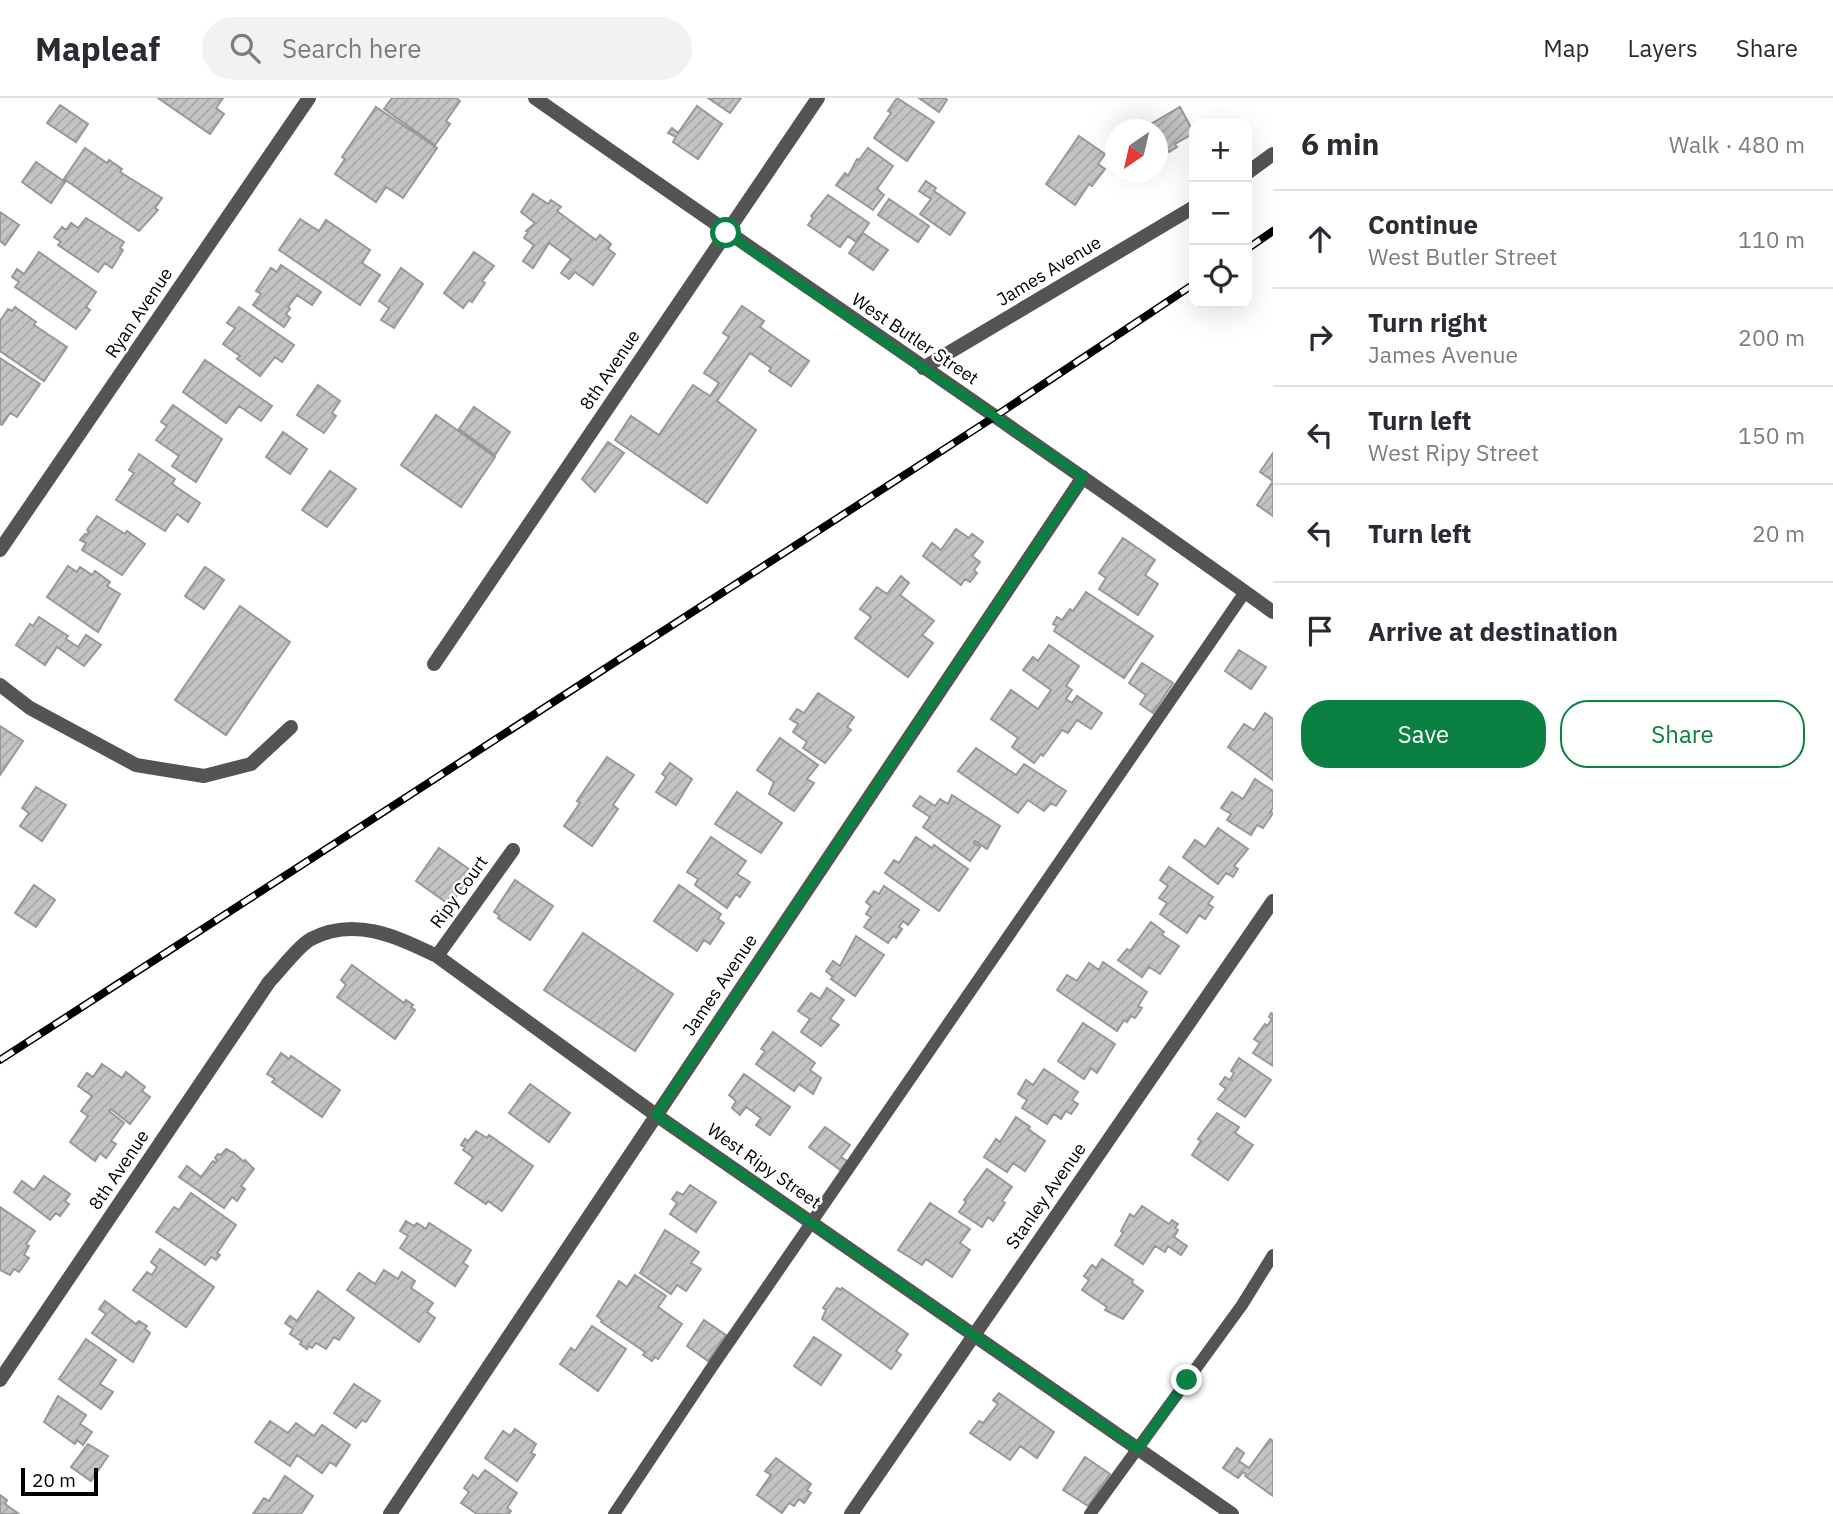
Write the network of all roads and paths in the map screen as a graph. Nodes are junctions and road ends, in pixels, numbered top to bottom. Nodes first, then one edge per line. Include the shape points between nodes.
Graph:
1 (309, 98) edge
2 (534, 98) edge
3 (818, 98) edge
4 (550, 102) edge
5 (1273, 154) edge
6 (1252, 169) edge
7 (1189, 211) edge
8 (726, 233) junction
9 (923, 368) junction
10 (1083, 477) junction
11 (0, 551) edge
12 (1245, 592) junction
13 (1273, 612) edge
14 (434, 664) dead end
15 (0, 685) edge
16 (291, 727) dead end
17 (513, 850) dead end
18 (1273, 901) edge
19 (436, 956) junction
20 (269, 982) joint
21 (656, 1115) junction
22 (811, 1222) junction
23 (1273, 1255) edge
24 (974, 1335) junction
25 (0, 1380) edge
26 (1138, 1449) junction
27 (390, 1514) edge
28 (614, 1514) edge
29 (851, 1514) edge
30 (1090, 1514) edge
31 (1232, 1514) edge

1 - 11 street, Ryan Avenue
2 - 4 street, West Butler Street
3 - 8 street, 8th Avenue
4 - 8 street, West Butler Street
5 - 6 street
7 - 9 street, James Avenue
8 - 9 street, West Butler Street
8 - 14 street, 8th Avenue
9 - 10 street, West Butler Street
10 - 12 street, West Butler Street
10 - 21 street, James Avenue
12 - 13 street, West Butler Street
12 - 22 lane
15 - 16 street via 30,708 136,765 204,776 251,764
17 - 19 street, Ripy Court
18 - 24 street, Stanley Avenue
19 - 20 street, West Ripy Street via 397,937 351,927 310,939
19 - 21 street, West Ripy Street
20 - 25 street, 8th Avenue
21 - 22 street, West Ripy Street
21 - 27 street, James Avenue
22 - 24 street, West Ripy Street
22 - 28 lane
23 - 26 lane
24 - 26 street, West Ripy Street
24 - 29 street, Stanley Avenue
26 - 30 lane
26 - 31 street, West Ripy Street

